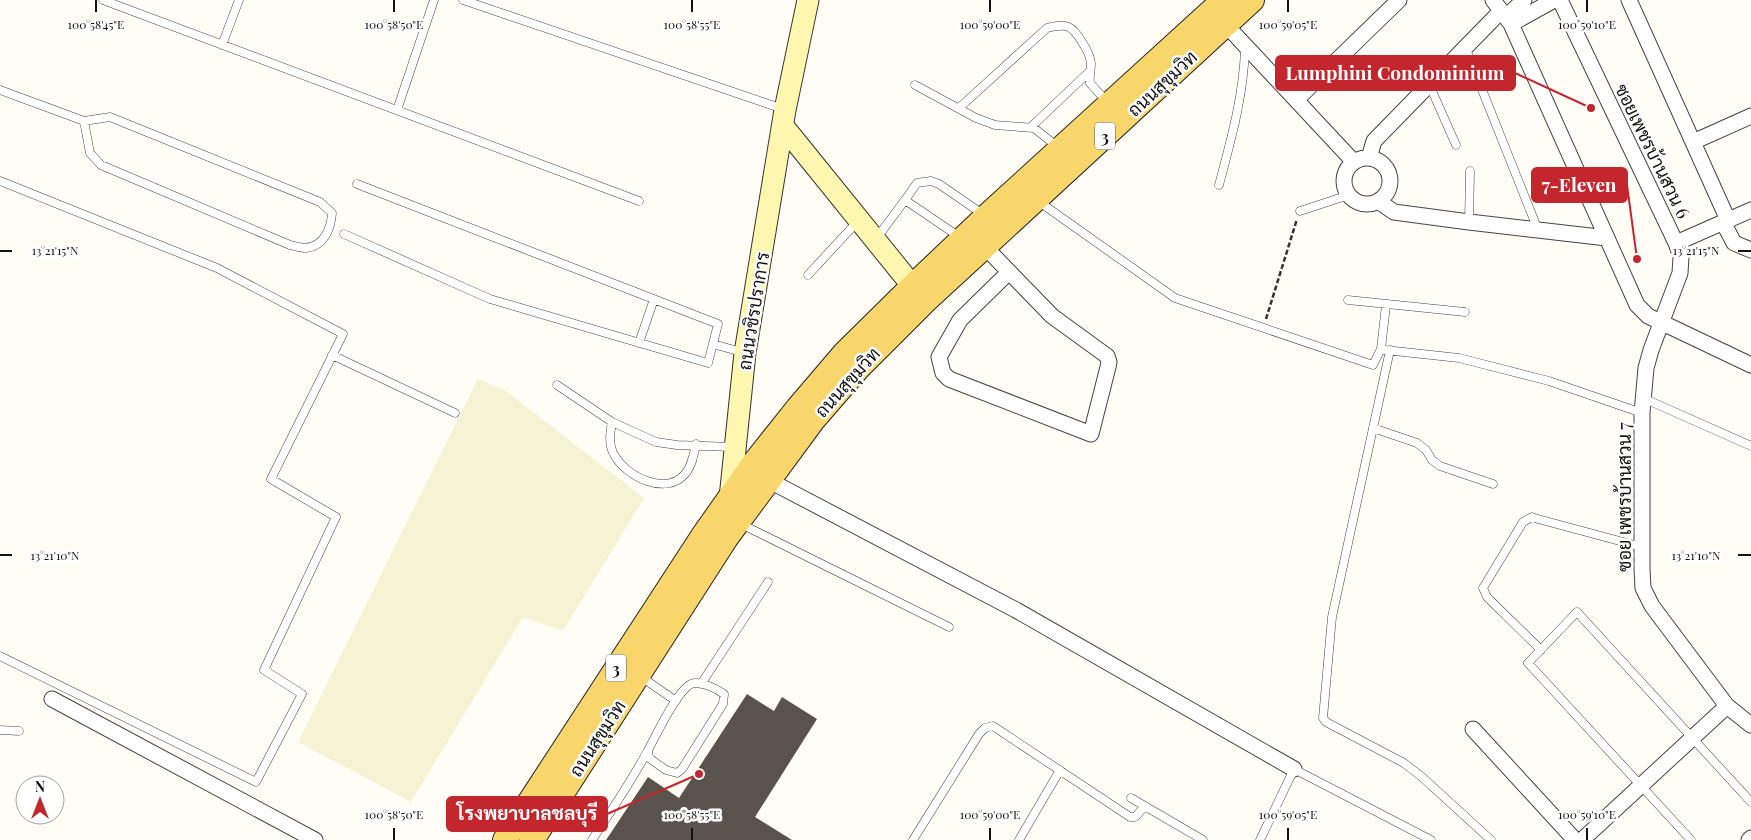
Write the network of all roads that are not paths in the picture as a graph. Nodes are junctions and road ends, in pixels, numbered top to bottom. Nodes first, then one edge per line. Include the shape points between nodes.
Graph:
1 (103, 0) edge
2 (239, 0) edge
3 (434, 0) edge
4 (463, 0) edge
5 (808, 0) edge
6 (1252, 0) edge
7 (1399, 0) edge
8 (1524, 0) edge
9 (1554, 0) edge
10 (1560, 0) edge
11 (1629, 0) edge
12 (1215, 11) edge
13 (1503, 13) edge
14 (222, 45) junction
15 (1245, 46) junction
16 (1465, 47) junction
17 (1090, 71) junction
18 (1429, 84) junction
19 (915, 85) dead end
20 (0, 90) edge
21 (1296, 100) junction
22 (1110, 105) junction
23 (959, 108) junction
24 (397, 110) junction
25 (1751, 116) edge
26 (784, 118) junction
27 (84, 121) junction
28 (1031, 128) junction
29 (1693, 142) junction
30 (1456, 145) dead end
31 (1061, 150) junction
32 (1369, 158) junction
33 (1354, 162) junction
34 (1470, 171) dead end
35 (0, 181) edge
36 (357, 184) dead end
37 (1219, 185) dead end
38 (1349, 195) junction
39 (905, 200) junction
40 (1036, 200) junction
41 (639, 201) dead end
42 (1378, 201) junction
43 (1300, 210) road end
44 (1751, 210) edge
45 (986, 216) junction
46 (859, 220) junction
47 (1725, 221) junction
48 (1469, 222) junction
49 (1538, 230) junction
50 (344, 234) dead end
51 (1607, 238) junction
52 (962, 239) junction
53 (875, 240) junction
54 (1676, 242) junction
55 (985, 247) junction
56 (1751, 250) edge
57 (1009, 272) junction
58 (808, 275) dead end
59 (918, 294) junction
60 (654, 299) junction
61 (1348, 300) dead end
62 (1386, 305) junction
63 (1465, 312) dead end
64 (1662, 323) junction
65 (639, 342) junction
66 (713, 344) junction
67 (1381, 349) junction
68 (1390, 350) junction
69 (745, 354) junction
70 (332, 355) junction
71 (1751, 364) edge
72 (557, 385) dead end
73 (1643, 405) junction
74 (455, 413) dead end
75 (612, 422) junction
76 (1372, 428) junction
77 (696, 444) junction
78 (1751, 446) edge
79 (735, 447) junction
80 (768, 480) junction
81 (1493, 484) dead end
82 (730, 498) junction
83 (738, 522) junction
84 (1642, 547) junction
85 (768, 582) dead end
86 (949, 627) dead end
87 (1541, 650) junction
88 (0, 656) edge
89 (638, 674) junction
90 (701, 684) junction
91 (52, 699) dead end
92 (676, 700) junction
93 (1727, 706) junction
94 (1751, 725) edge
95 (1473, 729) dead end
96 (0, 730) edge
97 (19, 731) dead end
98 (1693, 738) junction
99 (648, 751) junction
100 (1294, 768) junction
101 (1060, 770) junction
102 (1640, 785) junction
103 (1131, 798) dead end
104 (1751, 802) edge
105 (1144, 806) junction
106 (1416, 836) edge
107 (315, 840) edge
108 (505, 840) edge
109 (532, 840) edge
110 (592, 840) edge
111 (913, 840) edge
112 (1019, 840) edge
113 (1203, 840) edge
114 (1260, 840) edge
115 (1431, 840) edge
116 (1491, 840) edge
117 (1575, 840) edge
118 (1582, 840) edge
119 (1691, 840) edge

1 - 14 lane
2 - 14 lane
3 - 24 lane
4 - 26 lane
5 - 26 street, ถนนวชิรปราการ
6 - 12 main road, ถนนสุขุมวิท
7 - 21 street
8 - 13 street
9 - 13 street
10 - 54 street, ซอยเพชรบ้านสวน 6
11 - 29 street
12 - 15 street
12 - 22 main road, ถนนสุขุมวิท / 3
12 - 40 main road, ถนนสุขุมวิท / 3
13 - 16 street
13 - 51 street
14 - 24 lane
15 - 21 street
15 - 37 lane via 1245,68 1234,128
16 - 18 street
16 - 49 lane
17 - 22 lane via 1090,83
17 - 23 lane via 1088,51 1075,30 1058,25 1047,28
17 - 28 lane
18 - 30 lane
18 - 32 street via 1374,141
19 - 23 lane
20 - 27 lane
21 - 33 street
22 - 31 main road, ถนนสุขุมวิท / 3
23 - 28 lane via 995,125
24 - 41 lane
25 - 29 street
26 - 46 street
26 - 69 street, ถนนวชิรปราการ
27 - 27 lane via 110,117 320,202 332,213 331,227 322,242 306,248 290,245 110,169 90,153
28 - 31 lane
29 - 47 street
31 - 45 main road, ถนนสุขุมวิท / 3
32 - 33 street
32 - 42 street via 1382,163 1390,176 1388,190
33 - 38 street via 1345,174
34 - 48 lane
35 - 70 lane via 217,268 342,334
36 - 60 lane
38 - 42 street via 1360,203
38 - 43 lane
39 - 45 lane via 917,183 931,181
39 - 52 lane
39 - 53 lane
40 - 55 main road, ถนนสุขุมวิท / 3
40 - 67 lane via 1176,298 1373,365
42 - 48 street via 1394,212
44 - 47 street
45 - 52 main road, ถนนสุขุมวิท / 3
46 - 53 street
46 - 58 lane
47 - 54 street
47 - 56 street via 1734,243
48 - 49 street
49 - 51 street
50 - 65 lane via 490,299
51 - 64 street via 1637,306
52 - 59 main road, ถนนสุขุมวิท / 3
53 - 59 street
54 - 64 street, ซอยเพชรบ้านสวน 6 via 1681,257 1680,273
55 - 57 street
55 - 59 main road, ถนนสุขุมวิท / 3
57 - 57 street via 960,320 939,357 943,373 949,379 1091,434 1108,367 1107,356 1052,316
59 - 80 main road, ถนนสุขุมวิท / 3 via 813,420
59 - 82 main road, ถนนสุขุมวิท / 3 via 845,354 798,408
60 - 65 lane
60 - 66 lane via 718,324
61 - 62 lane
62 - 63 lane
62 - 67 lane
64 - 71 street
64 - 73 street, ซอย เพชรบ้านสวน 7 via 1650,350
65 - 66 lane via 708,363
66 - 69 lane
67 - 68 lane
68 - 73 lane via 1459,358
68 - 76 lane
69 - 79 street, ถนนวชิรปราการ
70 - 74 lane
70 - 88 lane via 271,479 336,518 264,670 302,694 256,782
72 - 75 lane
73 - 78 lane
73 - 84 street, ซอย เพชรบ้านสวน 7
75 - 77 lane via 656,442
75 - 77 lane via 610,446 614,456 634,474 656,484 678,480 686,473
76 - 81 lane via 1417,443 1440,466
76 - 116 lane via 1332,617 1323,718 1404,763
77 - 79 lane
79 - 82 street, ถนนวชิรปราการ
80 - 83 main road, ถนนสุขุมวิท / 3
80 - 100 street via 1016,610
82 - 108 main road, ถนนสุขุมวิท / 3
83 - 86 lane
83 - 89 main road, ถนนสุขุมวิท / 3
84 - 87 lane via 1538,519 1524,522 1483,588 1486,597
84 - 93 street, ซอย เพชรบ้านสวน 7 via 1644,588 1652,606
85 - 90 lane
87 - 98 lane via 1577,612
87 - 102 lane via 1528,663
89 - 92 lane
89 - 109 main road, ถนนสุขุมวิท / 3
90 - 92 lane via 691,684
90 - 99 lane via 719,690 724,694 724,700 682,769 676,773 666,770 649,758
91 - 107 street
92 - 99 lane
93 - 94 street, ซอย เพชรบ้านสวน 7
93 - 98 street
95 - 117 street
96 - 97 lane
98 - 102 street
98 - 104 lane
99 - 110 lane
100 - 106 lane
100 - 114 lane
101 - 105 lane via 1130,816 1135,817
101 - 111 lane via 993,726 985,728
101 - 112 lane
102 - 118 street
102 - 119 lane
103 - 105 lane
105 - 113 lane
106 - 115 lane

